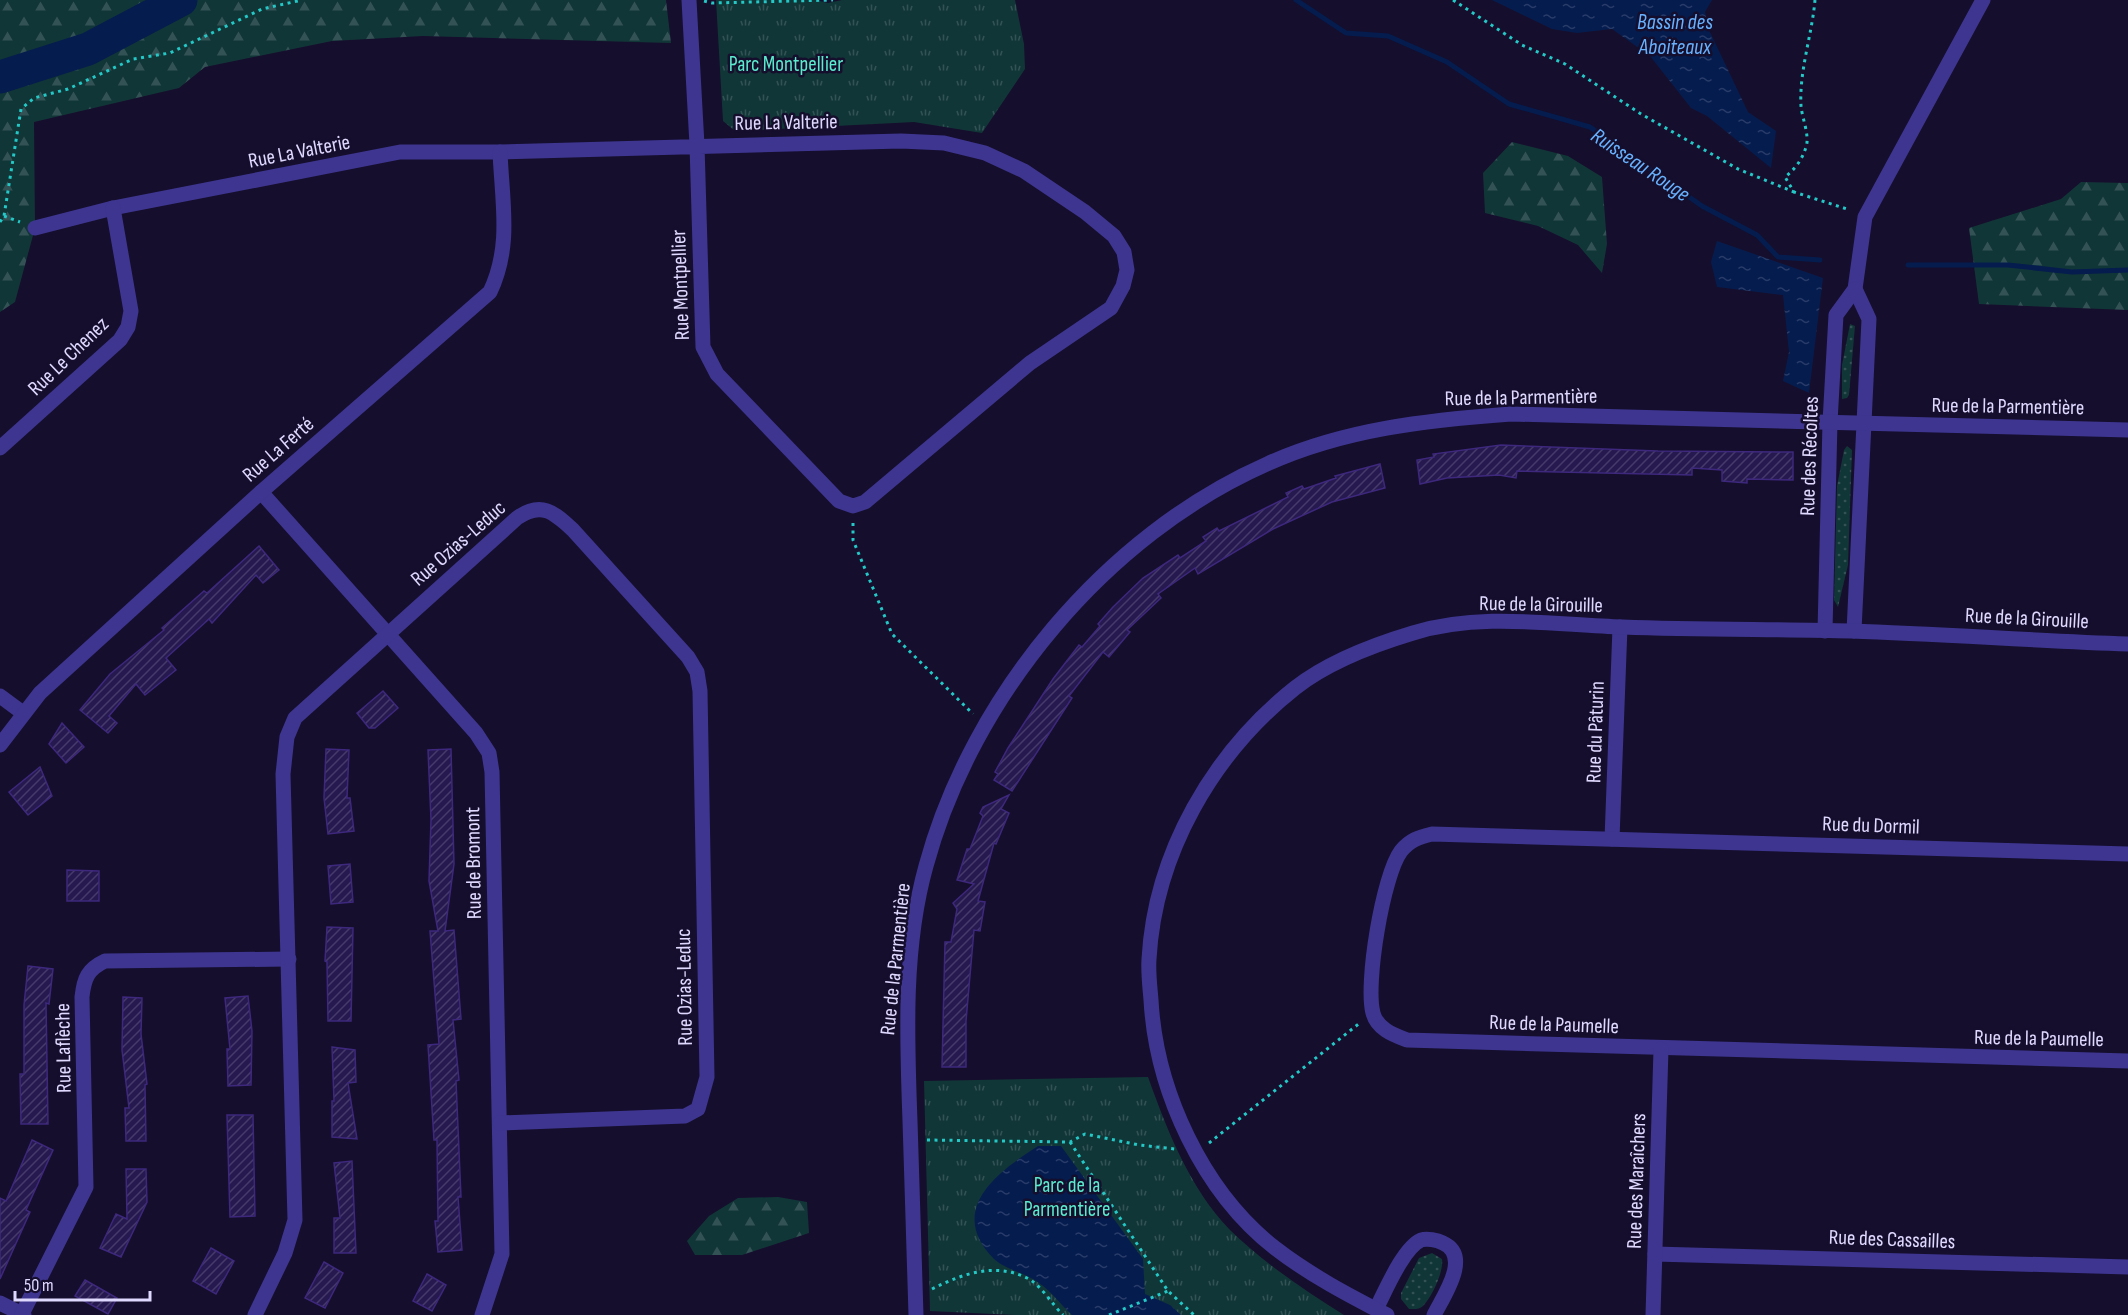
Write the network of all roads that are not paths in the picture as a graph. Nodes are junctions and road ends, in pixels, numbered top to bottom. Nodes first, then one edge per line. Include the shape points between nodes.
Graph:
1 (689, 0) edge
2 (1983, 0) edge
3 (697, 145) junction
4 (500, 152) junction
5 (113, 208) junction
6 (35, 228) dead end
7 (1855, 289) junction
8 (1830, 422) junction
9 (1863, 423) junction
10 (2128, 430) edge
11 (0, 448) edge
12 (261, 492) junction
13 (853, 506) joint
14 (1620, 627) junction
15 (1825, 631) junction
16 (1854, 631) junction
17 (388, 634) junction
18 (2128, 644) edge
19 (0, 696) edge
20 (23, 713) junction
21 (0, 745) edge
22 (1612, 839) junction
23 (2128, 854) edge
24 (289, 958) junction
25 (1661, 1049) junction
26 (2128, 1061) edge
27 (500, 1123) junction
28 (1655, 1254) junction
29 (2128, 1267) edge
30 (0, 1303) edge
31 (1381, 1312) edge
32 (23, 1315) edge
33 (255, 1315) edge
34 (484, 1315) edge
35 (916, 1315) edge
36 (1434, 1315) edge
37 (1653, 1315) edge

1 - 3 street, Rue Montpellier
2 - 7 street, Rue des Récoltes via 1865,216
3 - 4 street, Rue La Valterie
3 - 13 street, Rue Montpellier via 703,347 717,374 838,501
3 - 13 street, Rue La Valterie via 901,141 944,143 985,153 1024,171 1085,212 1114,236 1124,252 1127,270 1111,308 1030,363 879,491
4 - 5 street, Rue La Valterie via 400,152
4 - 12 street, Rue La Ferté via 504,248 501,270 490,292
5 - 6 street, Rue La Valterie
5 - 11 street, Rue Le Chenez via 130,311 128,327 120,340
7 - 8 street, Rue des Récoltes via 1836,315
7 - 9 street via 1869,319
8 - 9 street, Rue de la Parmentière
8 - 15 street, Rue des Récoltes
8 - 35 street, Rue de la Parmentière via 1511,414 1431,419 1348,436 1268,463 1204,498 1131,549 1062,618 1008,688 956,784 926,867 914,935 907,1035
9 - 10 street, Rue de la Parmentière
9 - 16 street
12 - 17 street, Rue de Bromont
12 - 20 street, Rue La Ferté via 40,693
14 - 15 street, Rue de la Girouille
14 - 22 street, Rue du Pâturin
14 - 31 street, Rue de la Girouille via 1481,621 1416,632 1350,656 1315,676 1251,728 1204,786 1159,893 1149,960 1152,1017 1178,1116 1197,1152 1233,1206 1273,1247 1328,1285
15 - 16 street, Rue de la Girouille
16 - 18 street, Rue de la Girouille
17 - 24 street, Rue Ozias-Leduc via 295,718 287,737 283,774
17 - 27 street, Rue de Bromont via 476,733 489,753
17 - 27 street, Rue Ozias-Leduc via 517,518 529,509 546,510 573,530 688,657 697,672 707,1077 698,1109 685,1116 664,1119
19 - 20 street
20 - 21 street, Rue La Ferté
22 - 23 street, Rue du Dormil
22 - 25 street, Rue de la Paumelle via 1432,834 1413,839 1400,853 1388,885 1376,940 1373,1015 1387,1032 1407,1040
24 - 32 street, Rue Laflèche via 105,961 92,967 84,981 82,997 86,1187
24 - 33 street, Rue Ozias-Leduc via 295,1220 285,1253
25 - 26 street, Rue de la Paumelle
25 - 28 street, Rue des Maraîchers
27 - 34 street, Rue de Bromont via 502,1254
28 - 29 street, Rue des Cassailles
28 - 37 street, Rue des Maraîchers
30 - 32 street
31 - 36 street, Rue de la Girouille via 1407,1252 1421,1240 1436,1240 1449,1245 1456,1260 1454,1275

